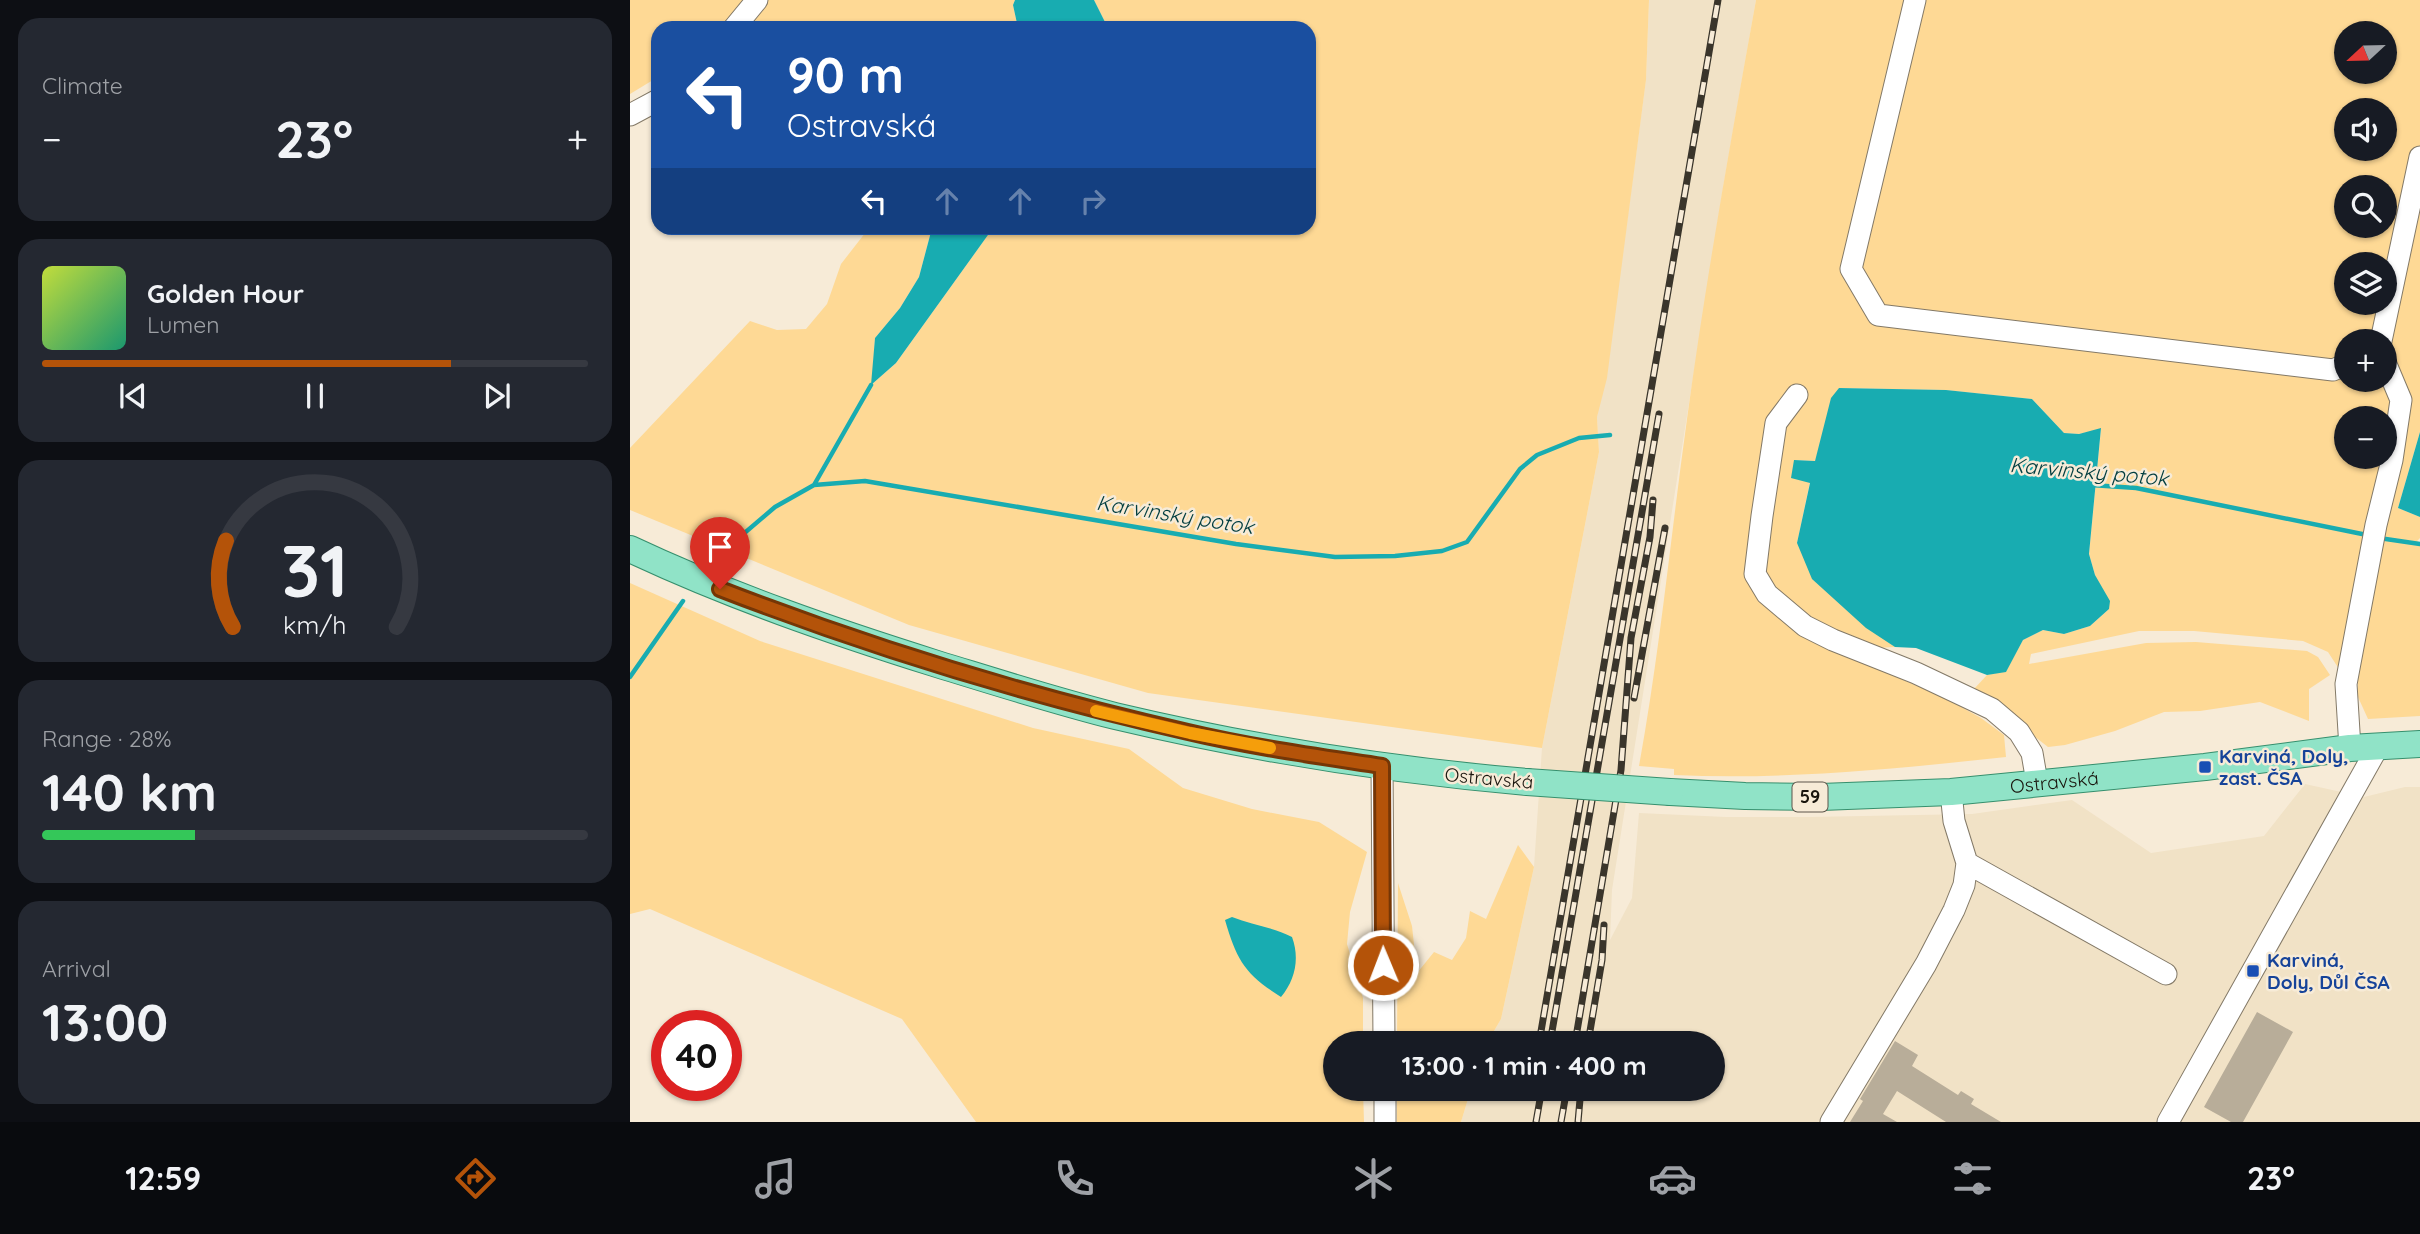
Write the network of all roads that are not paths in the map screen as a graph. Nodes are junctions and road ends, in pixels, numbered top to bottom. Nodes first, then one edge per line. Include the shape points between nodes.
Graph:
1 (757, 0) edge
2 (1915, 0) edge
3 (740, 21) edge
4 (651, 104) edge
5 (630, 115) edge
6 (2420, 157) edge
7 (2384, 329) edge
8 (2334, 370) edge
9 (2397, 390) edge
10 (1797, 396) dead end
11 (630, 550) edge
12 (2420, 744) edge
13 (2379, 746) junction
14 (2350, 748) junction
15 (1382, 766) junction
16 (2037, 782) junction
17 (1951, 792) junction
18 (1967, 863) junction
19 (2166, 974) dead end
20 (1384, 1031) edge
21 (1385, 1101) edge
22 (1385, 1122) edge
23 (1831, 1122) edge
24 (2168, 1122) edge

1 - 3 street
2 - 8 street via 1851,269 1878,315
4 - 5 street
6 - 7 street
9 - 14 street via 2401,400 2392,460 2346,684
10 - 16 street via 1776,424 1766,489 1755,574 1767,594 1805,626 1992,709 2019,733 2032,753
11 - 15 main road, Ostravská / 59 via 806,622 1008,686 1190,733
12 - 13 main road, Ostravská / 59
13 - 14 main road, Ostravská / 59
13 - 24 street
14 - 16 main road, Ostravská / 59
15 - 17 main road, Ostravská / 59, bridge via 1670,792 1809,797
15 - 20 street
16 - 17 main road, Ostravská / 59
17 - 18 street
18 - 19 street
18 - 23 street via 1954,910 1926,964
21 - 22 street

